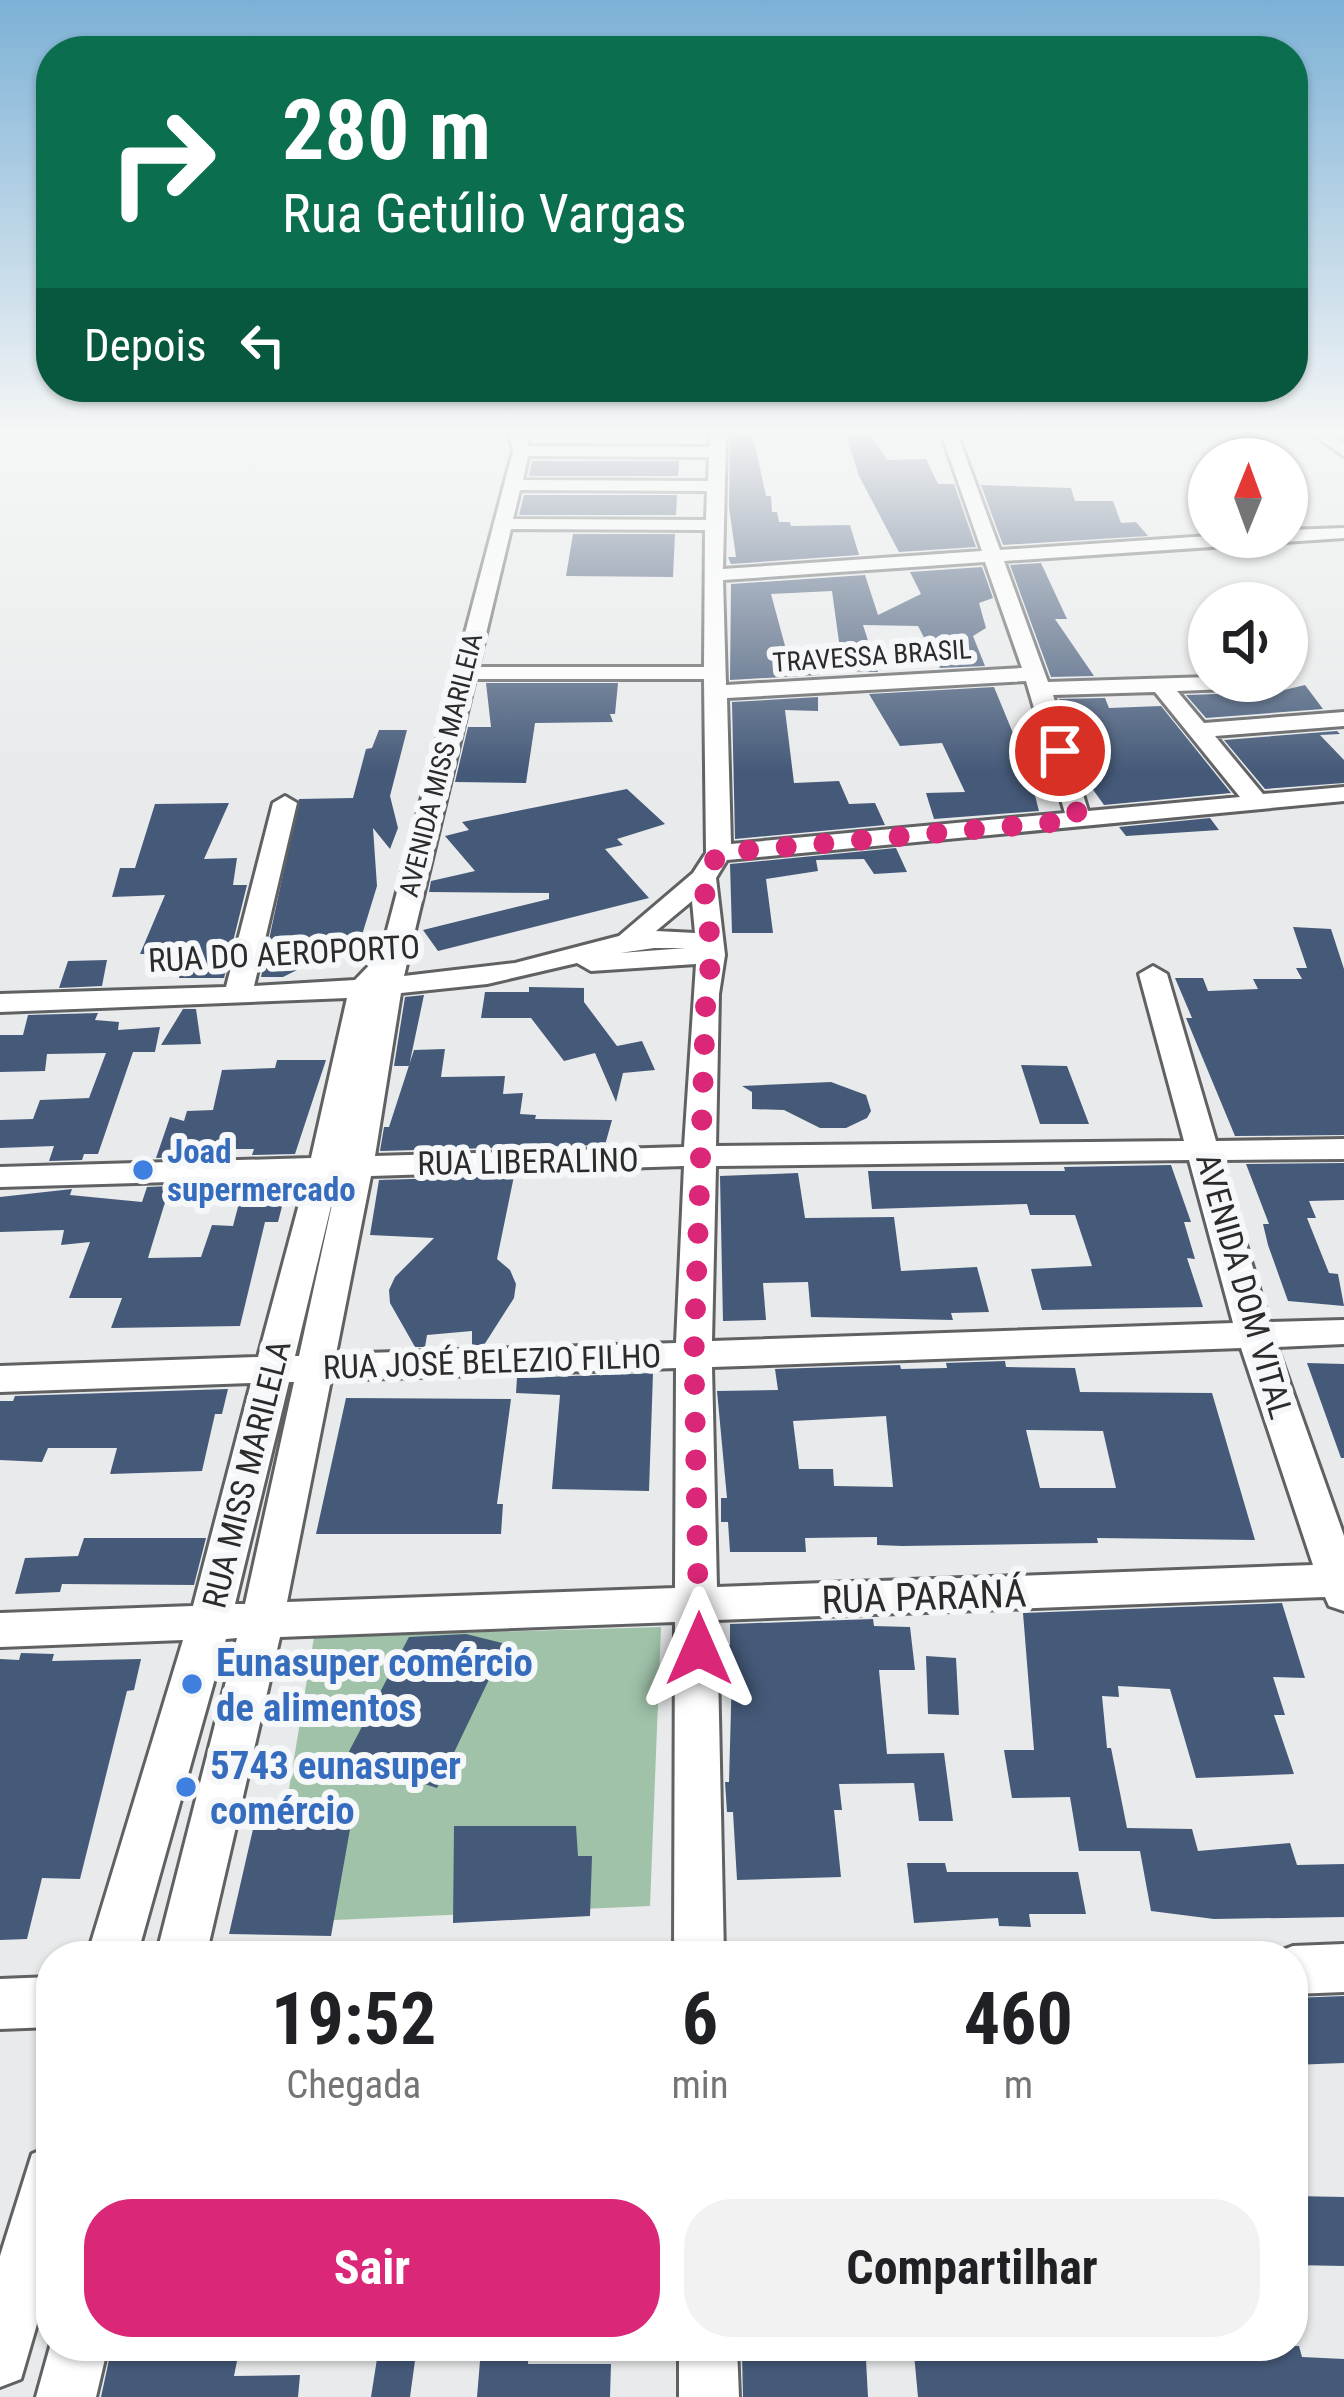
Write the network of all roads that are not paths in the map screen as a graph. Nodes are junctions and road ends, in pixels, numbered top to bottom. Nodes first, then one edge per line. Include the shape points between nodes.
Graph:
1 (497, 548) edge
2 (714, 548) edge
3 (986, 548) edge
4 (1115, 548) edge
5 (989, 556) junction
6 (713, 575) junction
7 (463, 673) junction
8 (1036, 681) junction
9 (716, 682) junction
10 (1188, 684) edge
11 (1160, 685) junction
12 (1344, 719) edge
13 (1201, 730) junction
14 (1344, 794) edge
15 (1256, 801) junction
16 (285, 803) dead end
17 (1079, 820) junction
18 (711, 866) junction
19 (711, 949) junction
20 (635, 951) junction
21 (1153, 974) dead end
22 (382, 976) junction
23 (238, 994) junction
24 (706, 994) junction
25 (0, 1004) edge
26 (1344, 1149) edge
27 (1205, 1151) junction
28 (700, 1156) junction
29 (341, 1165) junction
30 (0, 1177) edge
31 (1344, 1332) edge
32 (1253, 1334) junction
33 (694, 1353) junction
34 (314, 1368) junction
35 (271, 1370) junction
36 (0, 1379) edge
37 (1342, 1585) edge
38 (699, 1605) junction
39 (262, 1619) junction
40 (210, 1622) junction
41 (0, 1630) edge
42 (116, 1941) edge
43 (185, 1941) edge
44 (698, 1941) edge
45 (1344, 1968) edge
46 (1308, 1969) edge
47 (36, 2003) edge
48 (0, 2004) edge
49 (36, 2228) edge
50 (0, 2358) edge
51 (75, 2361) edge
52 (709, 2361) edge
53 (66, 2397) edge
54 (710, 2397) edge

1 - 7 street, AVENIDA MISS MARILEIA
2 - 6 street
3 - 5 street
4 - 5 street
5 - 6 street
5 - 8 street
6 - 9 street
7 - 9 street, TRAVESSA BRASIL
7 - 22 street, AVENIDA MISS MARILEIA
8 - 9 street, TRAVESSA BRASIL
8 - 11 street, TRAVESSA BRASIL
8 - 17 street
9 - 18 street
10 - 11 street, TRAVESSA BRASIL
11 - 13 street
12 - 13 street
13 - 15 street
14 - 15 street
15 - 17 street
16 - 23 street
17 - 18 street
18 - 19 street
18 - 20 street
19 - 20 street
19 - 24 street
20 - 22 street, RUA DO AEROPORTO via 484,976
20 - 24 street
21 - 27 street, AVENIDA DOM VITAL
22 - 23 street, RUA DO AEROPORTO
22 - 29 street, RUA MISS MARILELA
23 - 25 street, RUA DO AEROPORTO
24 - 28 street
26 - 27 street, RUA LIBERALINO
27 - 28 street, RUA LIBERALINO
27 - 32 street, AVENIDA DOM VITAL
28 - 29 street, RUA LIBERALINO
28 - 33 street
29 - 30 street, RUA LIBERALINO
29 - 34 street, RUA MISS MARILELA
29 - 35 street, RUA MISS MARILELA
31 - 32 street, RUA JOSÉ BELEZIO FILHO
32 - 33 street, RUA JOSÉ BELEZIO FILHO
32 - 37 street, AVENIDA DOM VITAL
33 - 34 street, RUA JOSÉ BELEZIO FILHO
33 - 38 street
34 - 35 street, RUA JOSÉ BELEZIO FILHO
34 - 39 street, RUA MISS MARILELA
35 - 36 street, RUA JOSÉ BELEZIO FILHO
35 - 40 street, RUA MISS MARILELA
37 - 38 street, RUA PARANÁ
38 - 39 street, RUA PARANÁ
38 - 44 street
39 - 40 street, RUA PARANÁ
39 - 43 street, RUA MISS MARILELA
40 - 41 street, RUA PARANÁ
40 - 42 street, RUA MISS MARILELA
45 - 46 street
47 - 48 street
49 - 50 street
51 - 53 street
52 - 54 street

